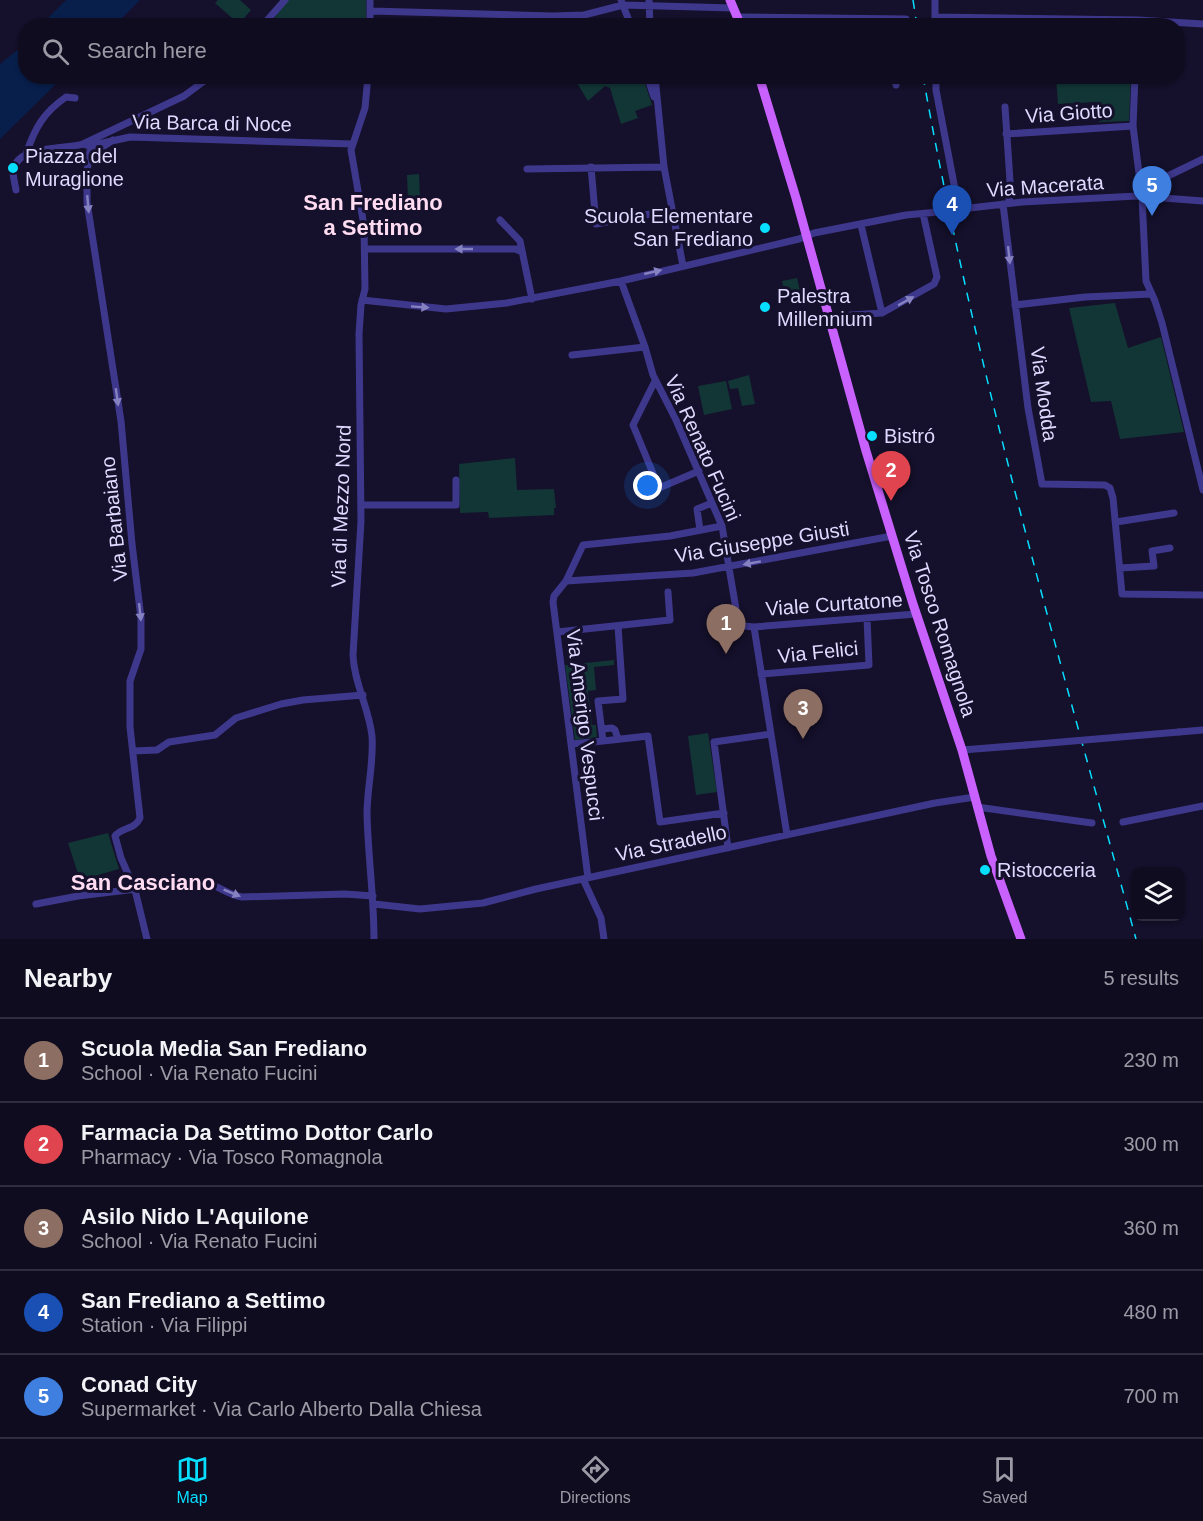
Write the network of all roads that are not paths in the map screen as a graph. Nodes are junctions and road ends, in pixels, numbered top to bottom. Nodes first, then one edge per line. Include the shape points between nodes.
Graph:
1 (285, 0) edge
2 (370, 0) edge
3 (935, 0) edge
4 (622, 2) edge
5 (649, 3) edge
6 (371, 11) junction
7 (735, 13) edge
8 (269, 18) edge
9 (371, 18) edge
10 (628, 18) edge
11 (650, 18) edge
12 (819, 18) edge
13 (935, 18) edge
14 (1185, 24) edge
15 (1203, 24) edge
16 (200, 84) edge
17 (367, 84) edge
18 (650, 84) edge
19 (656, 84) edge
20 (761, 84) edge
21 (936, 84) edge
22 (1135, 84) edge
23 (75, 98) dead end
24 (657, 105) junction
25 (1005, 107) dead end
26 (1133, 126) junction
27 (1006, 134) junction
28 (113, 140) junction
29 (83, 144) junction
30 (352, 144) junction
31 (26, 154) junction
32 (1203, 159) edge
33 (591, 167) junction
34 (664, 167) junction
35 (526, 169) dead end
36 (16, 190) dead end
37 (1142, 193) junction
38 (1203, 201) edge
39 (1003, 204) junction
40 (672, 210) junction
41 (938, 212) tunnel mouth
42 (897, 218) junction
43 (924, 218) junction
44 (500, 220) dead end
45 (861, 225) junction
46 (806, 236) junction
47 (365, 249) junction
48 (522, 252) junction
49 (683, 266) junction
50 (621, 281) junction
51 (1152, 294) junction
52 (531, 299) junction
53 (362, 300) junction
54 (1014, 306) junction
55 (882, 313) junction
56 (830, 320) junction
57 (645, 347) junction
58 (572, 355) dead end
59 (655, 381) junction
60 (699, 471) junction
61 (456, 480) dead end
62 (1203, 486) edge
63 (712, 503) junction
64 (361, 505) junction
65 (1174, 513) dead end
66 (1116, 522) junction
67 (722, 526) junction
68 (700, 530) junction
69 (892, 537) junction
70 (1170, 548) dead end
71 (729, 567) junction
72 (1120, 568) junction
73 (566, 581) junction
74 (668, 592) dead end
75 (1203, 595) edge
76 (916, 614) junction
77 (867, 618) junction
78 (618, 626) junction
79 (754, 627) junction
80 (557, 632) junction
81 (761, 674) junction
82 (363, 695) junction
83 (602, 729) junction
84 (1203, 730) edge
85 (771, 735) junction
86 (618, 740) junction
87 (603, 741) junction
88 (571, 744) junction
89 (962, 750) junction
90 (133, 751) junction
91 (975, 797) junction
92 (1203, 806) edge
93 (977, 807) junction
94 (724, 813) junction
95 (1123, 822) dead end
96 (1092, 823) dead end
97 (788, 835) junction
98 (728, 848) junction
99 (586, 879) junction
100 (135, 890) junction
101 (373, 900) junction
102 (36, 904) dead end
103 (147, 939) edge
104 (374, 939) edge
105 (604, 939) edge
106 (1021, 939) edge

1 - 8 street
2 - 6 street
3 - 13 street
4 - 5 street
4 - 6 street via 584,15
4 - 10 street
5 - 7 street
5 - 11 street
6 - 9 street
7 - 12 street
14 - 15 street
16 - 29 street via 163,107
17 - 30 street, Via di Mezzo Nord via 365,108
18 - 24 street
19 - 24 street
20 - 46 main road, Via Tosco Romagnola
21 - 39 street, Via Macerata via 960,208
22 - 26 street
23 - 31 street via 66,97 56,104 32,134
24 - 34 street
25 - 27 street, Via Modda
26 - 27 street, Via Giotto
26 - 37 street
27 - 39 street, Via Modda
28 - 29 street, Via Barca di Noce
28 - 30 street, Via Barca di Noce via 130,137
28 -> 90 street, Via Barbaiano via 90,151 87,202 121,421 141,618 141,649 130,681
29 - 31 street, Via Barca di Noce
30 - 47 street, Via di Mezzo Nord
31 - 36 street via 13,171
32 - 37 street
33 - 34 street
33 - 35 street
33 - 40 street via 596,224
34 - 40 street
37 - 38 street, Via Macerata
37 - 39 street, Via Macerata
37 - 51 street via 1146,281
39 -> 54 street, Via Modda
40 - 49 street
41 - 42 street
42 - 43 street
42 - 43 street via 902,212 940,210 938,217
42 - 45 street
55 -> 43 street via 934,284 937,277
44 - 48 street via 518,238
45 - 46 street
45 - 55 street
46 - 49 street
46 - 56 main road, Via Tosco Romagnola
48 -> 47 street
47 - 53 street, Via di Mezzo Nord
48 - 52 street
50 -> 49 street
50 - 52 street
50 - 57 street, Via Renato Fucini
51 - 54 street
51 - 62 street
53 -> 52 street via 446,309
53 - 64 street, Via di Mezzo Nord
54 - 66 street, Via Modda via 1042,484 1108,486
55 - 56 street
56 - 69 main road, Via Tosco Romagnola
57 - 58 street
57 - 59 street, Via Renato Fucini
59 - 60 street, Via Renato Fucini
59 - 60 street via 633,425 659,488
60 - 63 street, Via Renato Fucini
61 - 64 street via 456,505
63 - 67 street, Via Renato Fucini
63 - 68 street via 697,509
64 - 82 street, Via di Mezzo Nord via 354,655
65 - 66 street
66 - 72 street, Via Modda
67 - 68 street
67 - 71 street, Via Renato Fucini
68 - 73 street, Via Amerigo Vespucci via 583,545
69 -> 71 street, Via Giuseppe Giusti
69 - 76 main road, Via Tosco Romagnola
70 - 72 street via 1152,551 1154,566
71 - 73 street, Via Giuseppe Giusti
71 - 79 street, Via Renato Fucini via 739,622
72 - 75 street, Via Modda via 1122,594
73 - 80 street, Via Amerigo Vespucci via 553,599
74 - 78 street via 670,620
76 - 77 street, Viale Curtatone
76 - 89 main road, Via Tosco Romagnola
77 - 79 street, Viale Curtatone
77 - 81 street, Via Felici via 869,665
78 - 80 street
78 - 83 street via 623,699 598,701
79 - 81 street
80 - 88 street, Via Amerigo Vespucci
81 - 85 street
82 - 90 street via 281,704 236,718 215,735 169,742 157,750
82 - 101 street, Via di Mezzo Nord via 372,746 367,813
83 - 86 street via 615,730
83 - 87 street
84 - 89 street, bridge
85 - 94 street via 714,742
85 - 97 street
86 - 87 street
86 - 94 street via 648,736 660,822
87 - 88 street
88 - 99 street, Via Amerigo Vespucci
89 - 91 main road, Via Tosco Romagnola
90 - 100 street, Via Barbaiano via 140,818 115,836
91 - 93 main road, Via Tosco Romagnola
91 - 97 street, Via Stradello
92 - 95 street
93 - 96 street
93 - 106 main road, Via Tosco Romagnola
94 - 98 street
97 - 98 street, Via Stradello
98 - 99 street, Via Stradello
99 - 101 street, Via Stradello via 477,904 416,909
99 - 105 street, Via Amerigo Vespucci via 601,918
100 -> 101 street, Via Stradello via 203,881 242,897 345,894
100 - 102 street
100 - 103 street, Via Barbaiano
101 - 104 street, Via di Mezzo Nord

